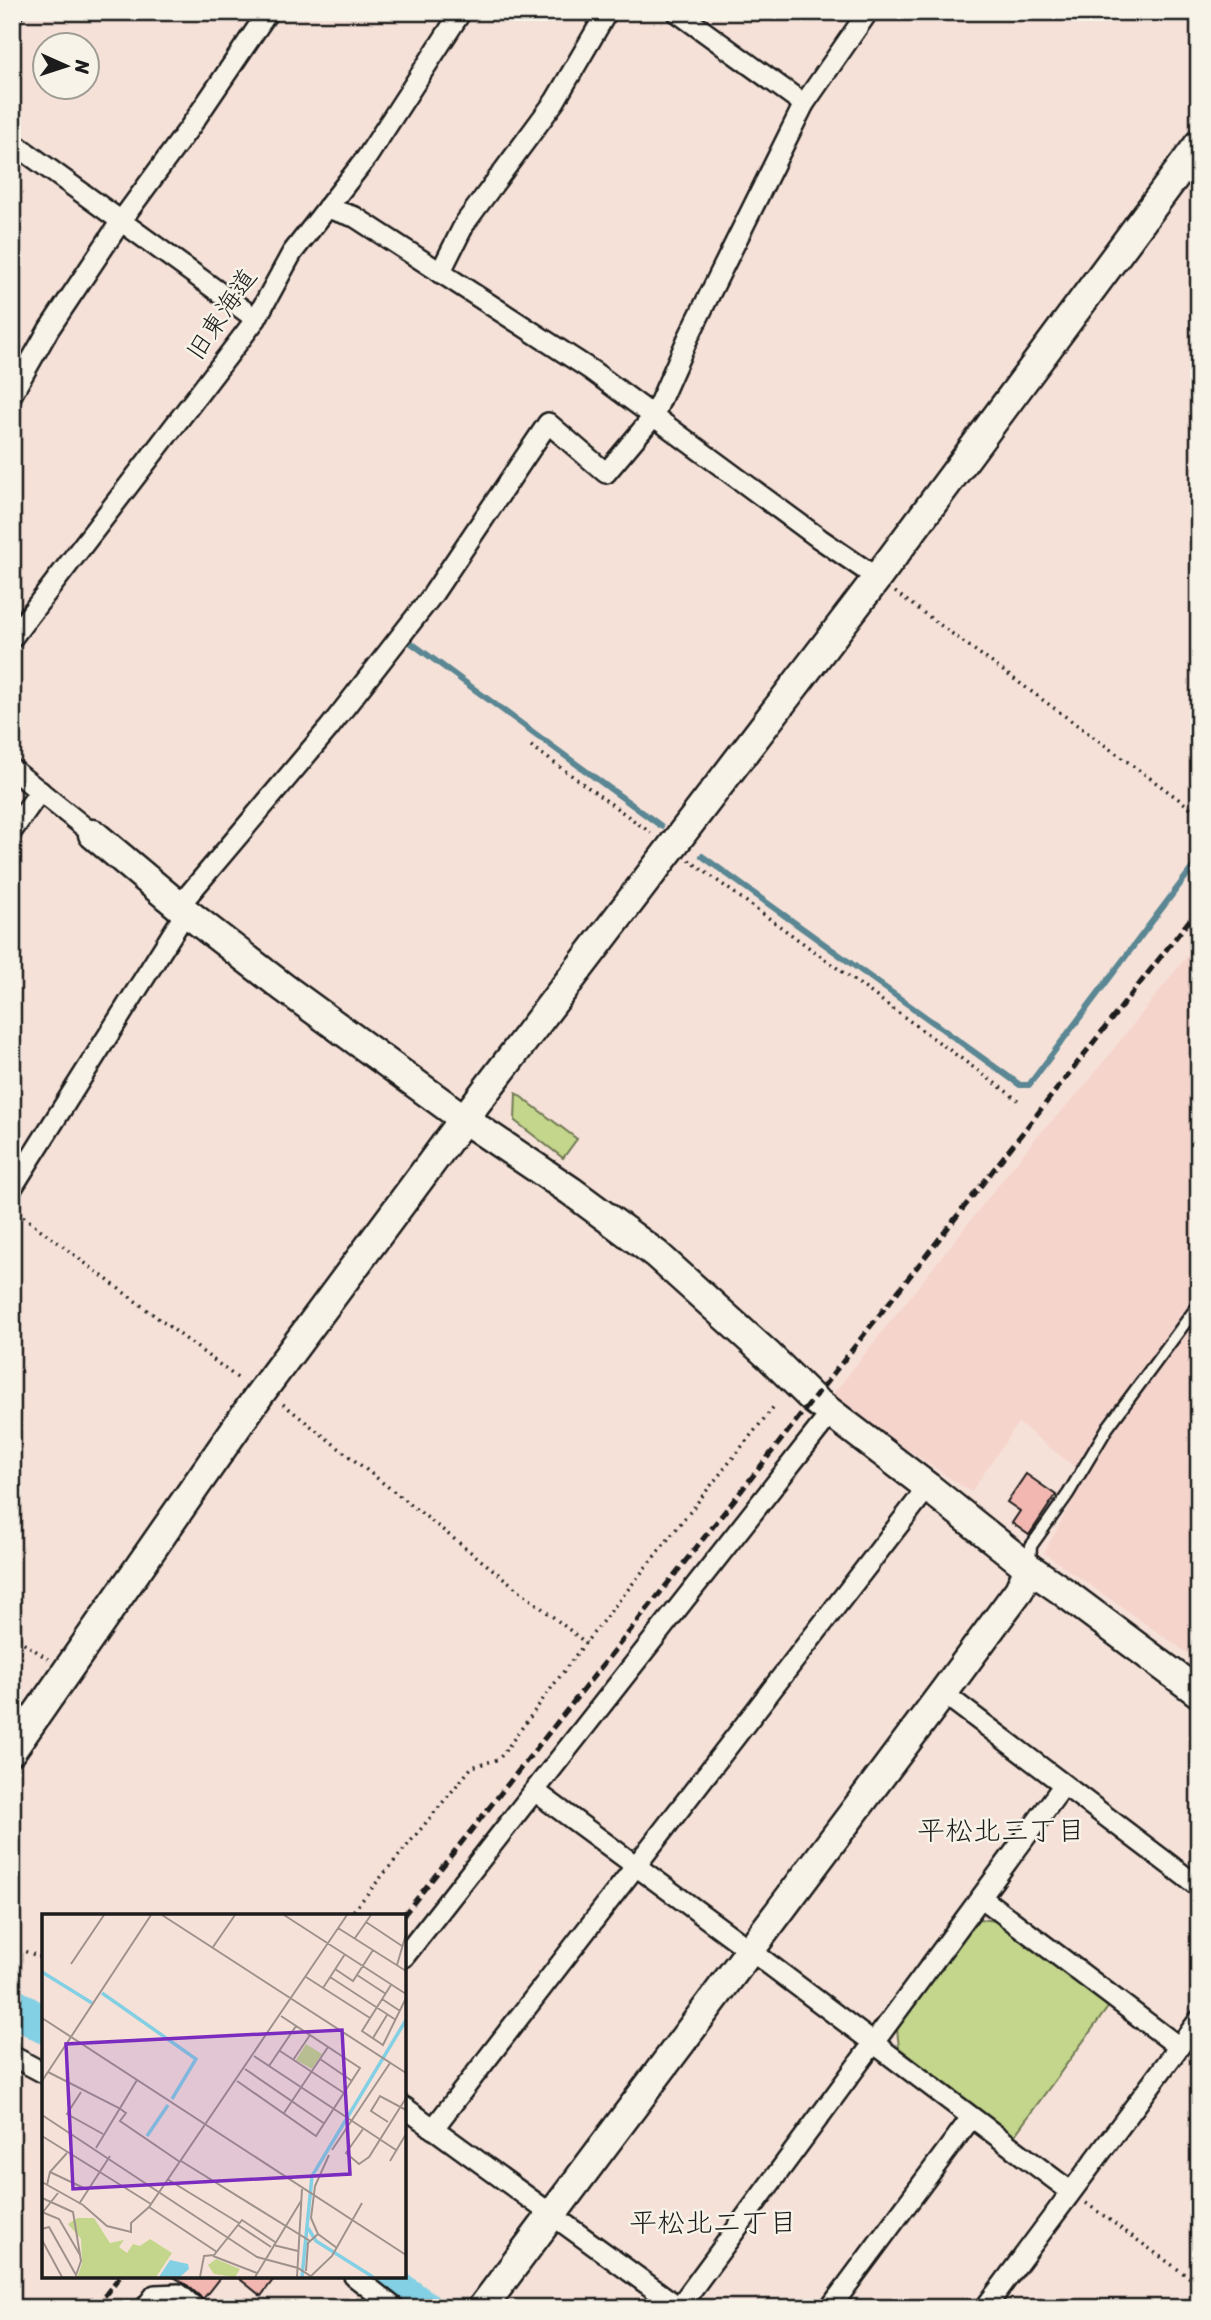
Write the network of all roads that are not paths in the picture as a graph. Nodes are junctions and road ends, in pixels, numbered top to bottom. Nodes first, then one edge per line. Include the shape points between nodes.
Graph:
1 (268, 12) edge
2 (461, 12) edge
3 (607, 12) edge
4 (677, 12) edge
5 (868, 12) edge
6 (804, 104) junction
7 (12, 142) edge
8 (1199, 144) edge
9 (327, 208) junction
10 (121, 220) junction
11 (440, 273) junction
12 (256, 319) junction
13 (12, 394) edge
14 (653, 417) junction
15 (877, 578) junction
16 (12, 638) edge
17 (12, 769) edge
18 (40, 791) junction
19 (12, 831) edge
20 (93, 834) joint
21 (182, 909) junction
22 (464, 1119) junction
23 (12, 1188) edge
24 (1199, 1304) edge
25 (831, 1413) junction
26 (928, 1487) junction
27 (1030, 1568) junction
28 (943, 1693) junction
29 (1199, 1693) edge
30 (12, 1750) edge
31 (1063, 1786) junction
32 (536, 1792) junction
33 (636, 1868) junction
34 (1199, 1887) edge
35 (982, 1898) junction
36 (749, 1949) junction
37 (406, 1954) edge
38 (1199, 2020) edge
39 (873, 2044) junction
40 (1179, 2047) junction
41 (12, 2056) edge
42 (42, 2072) edge
43 (406, 2109) edge
44 (971, 2118) junction
45 (433, 2129) junction
46 (1070, 2191) junction
47 (553, 2214) junction
48 (357, 2278) edge
49 (489, 2300) edge
50 (679, 2307) edge
51 (145, 2308) edge
52 (195, 2308) edge
53 (395, 2308) edge
54 (830, 2308) edge
55 (985, 2308) edge

1 - 10 street
2 - 9 street, 旧東海道 via 367,157
3 - 11 street via 555,102 465,223
4 - 6 street
5 - 6 street
6 - 14 street
7 - 10 street
8 - 15 street
9 - 11 street via 355,217
9 - 12 street, 旧東海道 via 292,253
10 - 12 street
10 - 13 street
11 - 14 street via 591,370
12 - 16 street, 旧東海道
14 - 15 street
14 - 21 street via 606,473 548,423 431,597
15 - 22 street
17 - 18 street
18 - 19 street
18 - 20 street
20 - 21 street
21 - 22 street
21 - 23 street
22 - 25 street via 656,1254
22 - 30 street via 259,1395
24 - 27 lane via 1108,1427 1031,1546
25 - 26 street
25 - 32 street
26 - 27 street
26 - 33 street
27 - 28 street via 1019,1590
27 - 29 street
28 - 31 street
28 - 36 street
31 - 34 street
31 - 35 street
32 - 33 street
32 - 37 street
33 - 36 street
33 - 45 street
35 - 39 street
35 - 40 street
36 - 39 street
36 - 47 street
38 - 40 street
39 - 44 street
39 - 50 street
40 - 46 street
41 - 42 street
43 - 45 street
44 - 46 street
44 - 54 street
45 - 47 street
46 - 55 street
47 - 49 street
47 - 50 street
48 - 53 street
51 - 52 street via 155,2295 179,2294

